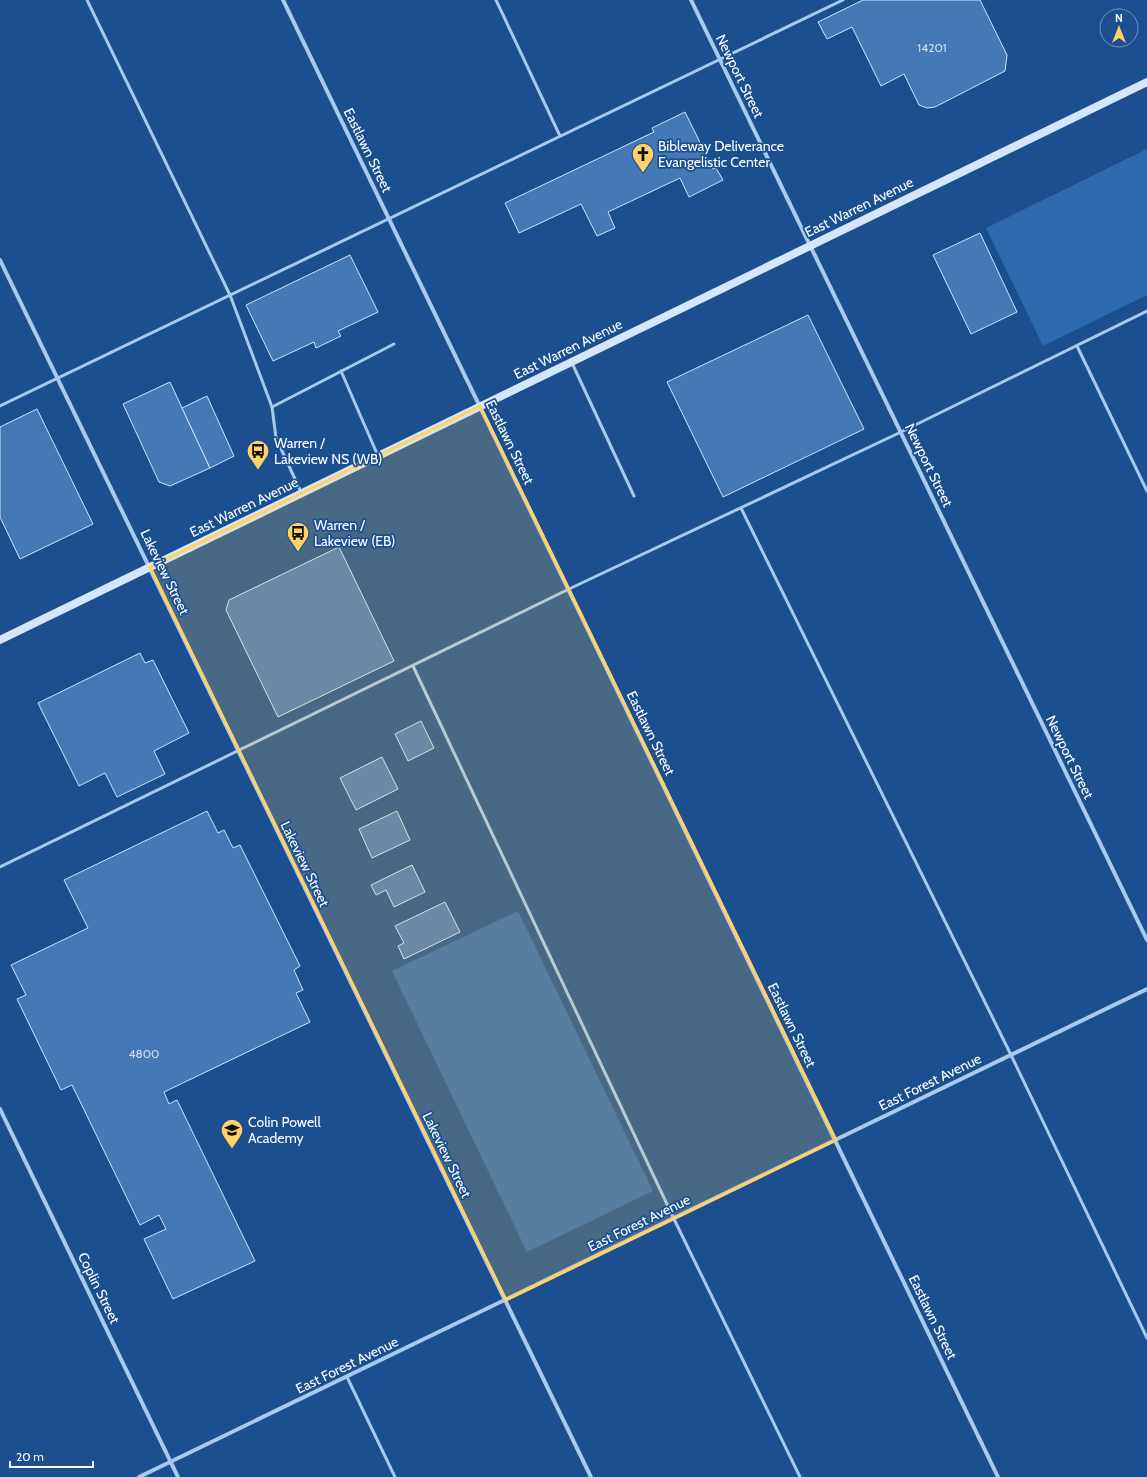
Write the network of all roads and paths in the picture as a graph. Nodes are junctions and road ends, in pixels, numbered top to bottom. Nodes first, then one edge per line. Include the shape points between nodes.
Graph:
1 (87, 0) edge
2 (283, 0) edge
3 (496, 0) edge
4 (691, 0) edge
5 (842, 0) edge
6 (720, 60) junction
7 (1147, 82) edge
8 (560, 136) junction
9 (389, 219) junction
10 (810, 245) junction
11 (0, 260) edge
12 (230, 295) junction
13 (1147, 311) edge
14 (394, 344) dead end
15 (1077, 346) junction
16 (571, 362) junction
17 (341, 371) junction
18 (57, 378) junction
19 (0, 406) edge
20 (480, 406) junction
21 (272, 407) junction
22 (901, 432) junction
23 (378, 456) junction
24 (1147, 491) edge
25 (302, 493) junction
26 (634, 496) dead end
27 (741, 508) junction
28 (150, 567) junction
29 (569, 589) junction
30 (0, 640) edge
31 (413, 666) junction
32 (238, 751) junction
33 (0, 866) edge
34 (1147, 940) edge
35 (1147, 989) edge
36 (1011, 1055) junction
37 (0, 1109) edge
38 (836, 1140) junction
39 (674, 1218) junction
40 (506, 1300) junction
41 (1147, 1338) edge
42 (347, 1377) junction
43 (171, 1462) junction
44 (139, 1477) edge
45 (178, 1477) edge
46 (395, 1477) edge
47 (591, 1477) edge
48 (800, 1477) edge
49 (998, 1477) edge

1 - 12 lane
2 - 9 street, Eastlawn Street
3 - 8 lane
4 - 6 street, Newport Street
5 - 6 lane
6 - 8 lane
6 - 10 street, Newport Street
7 - 10 main road, East Warren Avenue
8 - 9 lane
9 - 12 lane
9 - 20 street, Eastlawn Street
10 - 16 main road, East Warren Avenue
10 - 22 street, Newport Street
11 - 18 street, Lakeview Street
12 - 18 lane
12 - 21 lane
13 - 15 lane
14 - 17 lane
15 - 22 lane
15 - 24 lane
16 - 20 main road, East Warren Avenue
16 - 26 lane
17 - 21 lane
17 - 23 lane
18 - 19 lane
18 - 28 street, Lakeview Street
20 - 23 main road, East Warren Avenue
20 - 29 street, Eastlawn Street
21 - 25 lane via 276,438
22 - 27 lane
22 - 34 street, Newport Street
23 - 25 main road, East Warren Avenue
25 - 28 main road, East Warren Avenue
27 - 29 lane
27 - 36 lane
28 - 30 main road, East Warren Avenue
28 - 32 street, Lakeview Street
29 - 31 lane
29 - 38 street, Eastlawn Street
31 - 32 lane
31 - 39 lane
32 - 33 lane
32 - 40 street, Lakeview Street
35 - 36 street, East Forest Avenue
36 - 38 street, East Forest Avenue
36 - 41 lane
37 - 43 street, Coplin Street
38 - 39 street, East Forest Avenue
38 - 49 street, Eastlawn Street
39 - 40 street, East Forest Avenue
39 - 48 lane
40 - 42 street, East Forest Avenue
40 - 47 street, Lakeview Street
42 - 43 street, East Forest Avenue
42 - 46 lane
43 - 44 street, East Forest Avenue
43 - 45 street, Coplin Street

